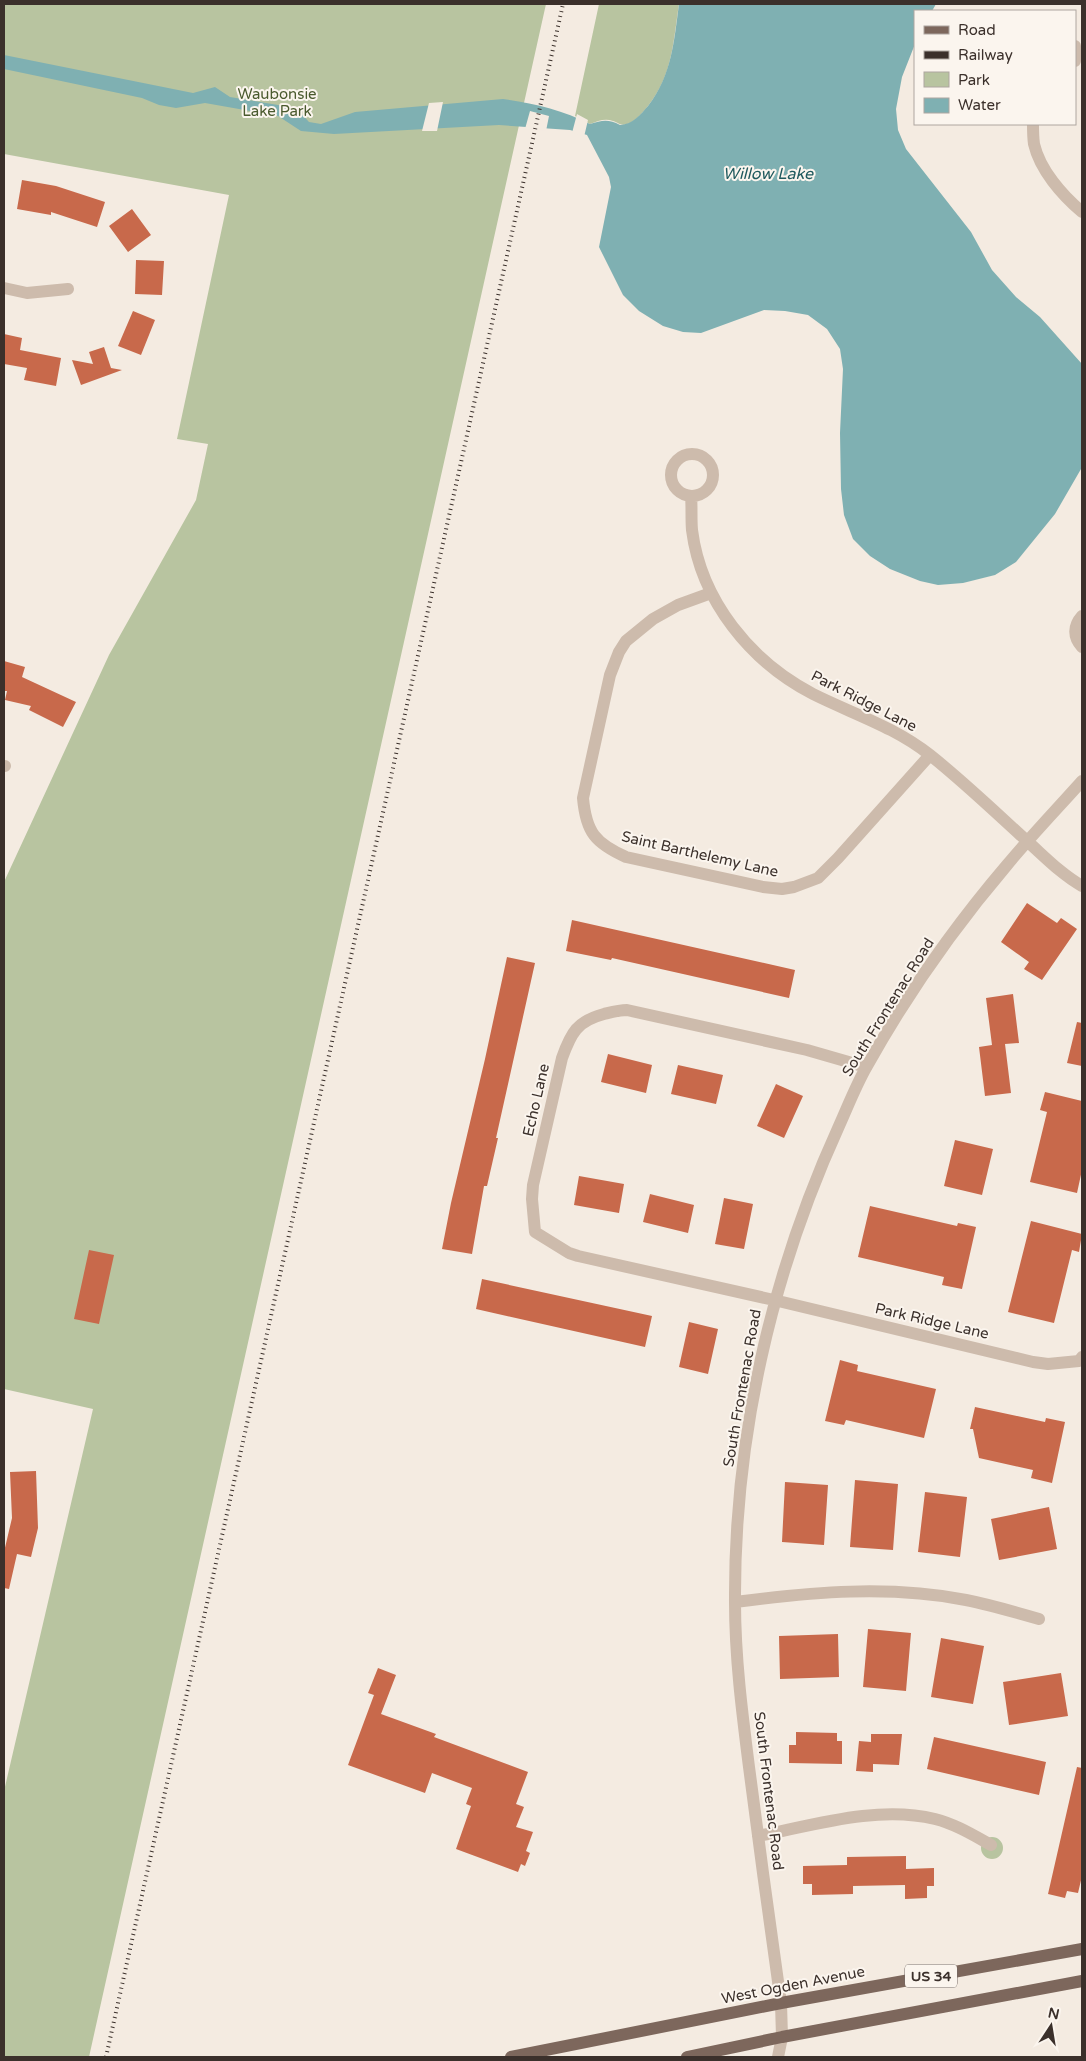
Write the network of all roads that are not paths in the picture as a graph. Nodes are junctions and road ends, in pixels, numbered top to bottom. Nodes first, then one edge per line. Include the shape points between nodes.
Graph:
1 (1033, 125) edge
2 (1082, 212) edge
3 (4, 288) edge
4 (68, 290) dead end
5 (691, 496) dead end
6 (710, 593) junction
7 (1082, 616) edge
8 (1082, 647) edge
9 (930, 755) junction
10 (1082, 781) edge
11 (1028, 842) junction
12 (1082, 886) edge
13 (866, 1067) junction
14 (774, 1300) junction
15 (1082, 1357) edge
16 (735, 1602) junction
17 (1039, 1619) dead end
18 (758, 1836) junction
19 (991, 1845) dead end
20 (1082, 1948) edge
21 (1082, 1981) edge
22 (780, 2003) junction
23 (782, 2037) junction
24 (511, 2057) edge
25 (687, 2057) edge
26 (778, 2057) edge

1 - 2 street via 1034,144 1042,164 1068,200
3 - 4 street via 27,293
5 - 6 street, Park Ridge Lane via 692,529
6 - 9 street, Park Ridge Lane via 742,638 774,669 814,694 898,732
6 - 9 street, Saint Barthelemy Lane via 653,618 626,642 614,662 583,798 585,817 594,835 606,848 626,857 764,887 794,887 818,878
7 - 8 street via 1075,629 1075,636
9 - 11 street, Park Ridge Lane
10 - 11 street, South Frontenac Road
11 - 12 street, Park Ridge Lane via 1049,863
11 - 13 street, South Frontenac Road via 941,950
13 - 14 street, South Frontenac Road via 808,1199
13 - 14 street, Echo Lane via 807,1050 628,1010 588,1018 575,1029 567,1044 533,1185 535,1232 578,1256
14 - 15 street, Park Ridge Lane via 1033,1362 1079,1361
14 - 16 street, South Frontenac Road via 746,1443
16 - 17 street via 820,1592 902,1592 965,1600
16 - 18 street, South Frontenac Road via 741,1702
18 - 19 street via 854,1818 918,1816 956,1826
18 - 22 street, South Frontenac Road
20 - 22 main road, West Ogden Avenue / US 34
21 - 23 main road, US 34
22 - 23 street, South Frontenac Road
22 - 24 main road, West Ogden Avenue / US 34
23 - 25 main road, US 34
23 - 26 street, South Frontenac Road

